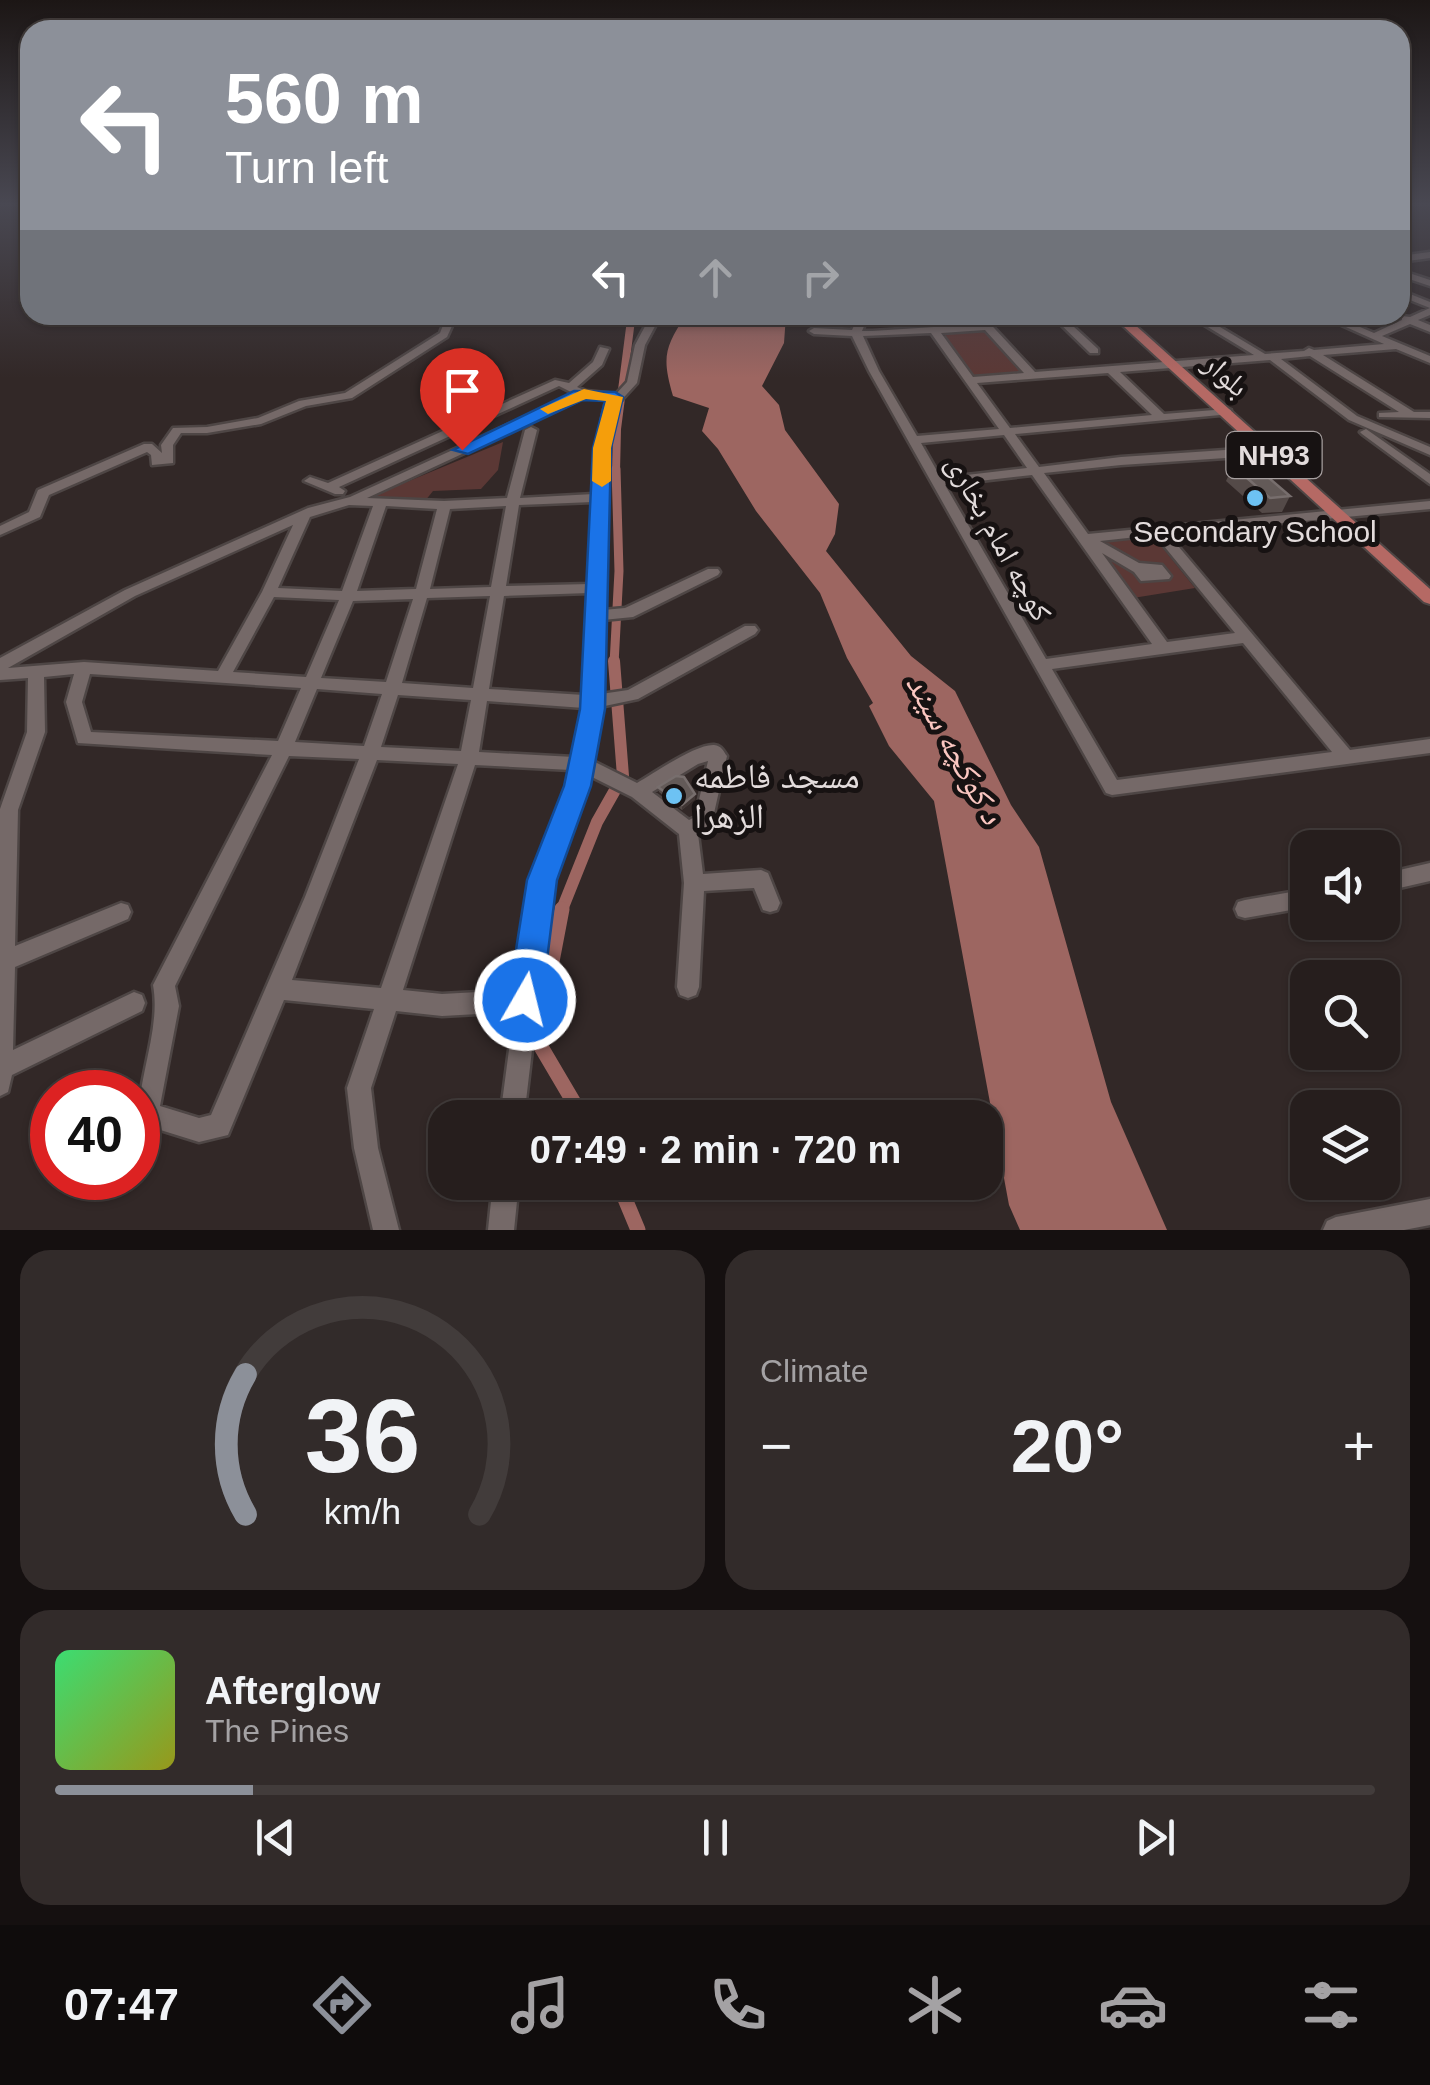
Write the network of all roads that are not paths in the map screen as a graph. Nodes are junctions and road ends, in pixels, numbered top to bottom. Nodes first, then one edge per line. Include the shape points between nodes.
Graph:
1 (1430, 308) edge
2 (1410, 320) joint
3 (448, 325) edge
4 (651, 325) edge
5 (860, 325) edge
6 (1067, 325) edge
7 (1129, 325) edge
8 (1138, 325) edge
9 (1211, 325) edge
10 (1221, 325) edge
11 (1348, 325) edge
12 (1399, 325) edge
13 (987, 327) joint
14 (1430, 329) edge
15 (934, 330) junction
16 (814, 332) dead end
17 (856, 333) junction
18 (1374, 336) junction
19 (1397, 346) junction
20 (604, 349) dead end
21 (1094, 351) dead end
22 (1309, 352) junction
23 (1268, 355) junction
24 (1430, 360) edge
25 (1176, 363) junction
26 (1112, 370) junction
27 (1034, 376) junction
28 (970, 380) junction
29 (570, 387) junction
30 (584, 394) junction
31 (1213, 395) junction
32 (615, 397) junction
33 (1227, 412) junction
34 (1412, 414) junction
35 (1383, 416) dead end
36 (1430, 417) edge
37 (1162, 418) junction
38 (1354, 418) junction
39 (531, 430) dead end
40 (1395, 431) dead end
41 (1006, 434) junction
42 (913, 440) junction
43 (1270, 451) junction
44 (1430, 451) edge
45 (1035, 472) junction
46 (310, 480) dead end
47 (1430, 480) edge
48 (936, 482) junction
49 (329, 487) junction
50 (600, 498) junction
51 (353, 499) junction
52 (380, 501) junction
53 (514, 501) junction
54 (444, 504) junction
55 (1430, 505) edge
56 (1346, 514) junction
57 (304, 516) junction
58 (0, 531) edge
59 (1160, 532) junction
60 (1086, 538) junction
61 (1140, 570) dead end
62 (713, 572) dead end
63 (1430, 583) edge
64 (597, 588) junction
65 (498, 590) junction
66 (269, 592) junction
67 (424, 592) junction
68 (348, 596) junction
69 (1430, 598) edge
70 (604, 615) junction
71 (750, 630) dead end
72 (1247, 638) junction
73 (1162, 647) junction
74 (0, 665) edge
75 (1040, 665) junction
76 (84, 668) junction
77 (36, 672) junction
78 (0, 674) edge
79 (222, 678) junction
80 (308, 683) junction
81 (390, 690) junction
82 (483, 694) junction
83 (602, 702) junction
84 (1430, 746) edge
85 (283, 750) junction
86 (371, 752) junction
87 (469, 758) junction
88 (1347, 758) junction
89 (582, 764) junction
90 (624, 786) junction
91 (688, 830) junction
92 (3, 869) edge
93 (1430, 872) edge
94 (1400, 878) edge
95 (694, 883) junction
96 (1290, 901) edge
97 (770, 903) dead end
98 (1245, 909) dead end
99 (121, 912) dead end
100 (2, 948) edge
101 (688, 987) dead end
102 (277, 989) junction
103 (525, 1000) junction
104 (385, 1002) junction
105 (134, 1003) dead end
106 (1, 1019) edge
107 (1, 1068) edge
108 (0, 1084) edge
109 (514, 1100) edge
110 (504, 1200) edge
111 (1430, 1212) edge
112 (386, 1230) edge
113 (500, 1230) edge
114 (1336, 1230) edge

1 - 2 street
2 - 14 street
3 - 58 street via 444,335 348,396 303,402 261,421 177,430 166,445 169,460 156,462 148,447 102,464 43,493 35,514
4 - 32 street via 632,383
5 - 17 street
6 - 21 street
7 - 25 main road, بلوار / NH93
8 - 25 main road, بلوار / NH93
9 - 23 street
10 - 23 street
11 - 18 street
12 - 18 street
13 - 15 street
13 - 27 street
15 - 17 street
15 - 28 street
16 - 17 street
17 - 42 street, کوچه امام بخاری
18 - 19 street
19 - 22 street
19 - 24 street
20 - 29 street
22 - 23 street
22 - 34 street
23 - 25 street
23 - 38 street
25 - 26 street
25 - 31 main road, بلوار / NH93
26 - 27 street
26 - 37 street
27 - 28 street
28 - 41 street
29 - 30 street
29 - 49 street via 556,384
30 - 32 street
30 - 51 street
31 - 33 main road, بلوار / NH93
31 - 56 main road, بلوار / NH93
32 - 50 street via 602,448
33 - 37 street
33 - 43 main road, بلوار / NH93
34 - 35 street
34 - 36 street
36 - 40 street
37 - 41 street
38 - 44 street
38 - 47 street
39 - 53 street
41 - 42 street
41 - 45 street
42 - 48 street, کوچه امام بخاری
43 - 45 street
43 - 56 main road, بلوار / NH93
45 - 48 street
45 - 60 street
46 - 49 street
48 - 75 street, کوچه امام بخاری
49 - 51 street
50 - 53 street
50 - 64 street
51 - 52 street
51 - 57 street
52 - 54 street
52 - 68 street
53 - 54 street
53 - 65 street
54 - 67 street
55 - 56 street
56 - 59 street
56 - 63 main road, بلوار / NH93
56 - 69 main road, بلوار / NH93
57 - 66 street
57 - 74 street via 130,592
59 - 60 street
59 - 72 street
60 - 61 street
60 - 73 street
62 - 70 street via 628,613
64 - 65 street
64 - 70 street
65 - 67 street
65 - 82 street
66 - 68 street
66 - 79 street
67 - 68 street
67 - 81 street
68 - 80 street
70 - 83 street
71 - 83 street via 632,695
72 - 73 street
72 - 88 street
73 - 75 street
75 - 88 street, کوچه امام بخاری via 1116,790
76 - 77 street
76 - 79 street
76 - 85 street via 74,702 84,738
77 - 78 street
77 - 92 street via 36,732 10,810
79 - 80 street
80 - 81 street
80 - 85 street
81 - 82 street
81 - 86 street
82 - 83 street
82 - 87 street
83 - 89 street
84 - 88 street
85 - 86 street
85 - 102 street via 164,985 168,1006 146,1114 198,1130 219,1126
86 - 87 street
86 - 102 street
87 - 89 street
87 - 104 street
89 - 90 street
89 - 103 street via 542,880
90 - 91 street
90 - 91 street via 714,752 704,822
91 - 95 street
92 - 100 street
93 - 94 street
95 - 97 street via 762,880
95 - 101 street
96 - 98 street
99 - 100 street
100 - 106 street
102 - 104 street
103 - 104 street
103 - 109 street
104 - 112 street via 358,1088
105 - 107 street
106 - 107 street
107 - 108 street
110 - 113 street
111 - 114 street

